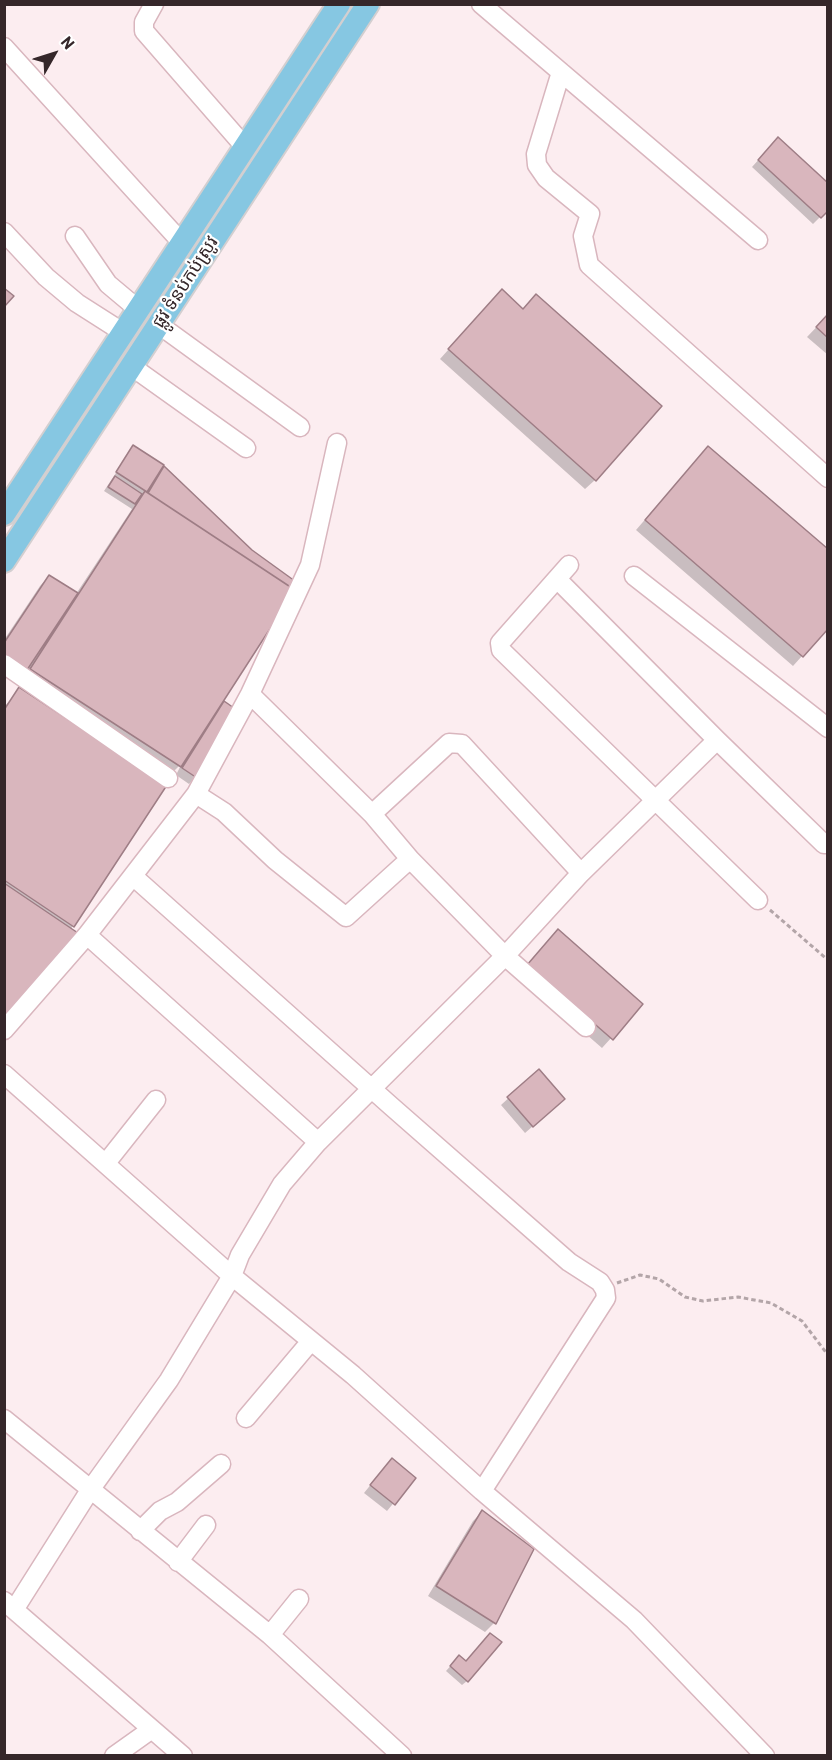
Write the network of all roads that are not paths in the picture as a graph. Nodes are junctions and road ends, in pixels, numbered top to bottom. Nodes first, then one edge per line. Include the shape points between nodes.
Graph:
1 (154, 4) edge
2 (339, 4) edge
3 (368, 4) edge
4 (481, 4) edge
5 (4, 47) edge
6 (561, 72) junction
7 (245, 147) junction
8 (4, 232) edge
9 (75, 236) dead end
10 (758, 240) dead end
11 (183, 244) junction
12 (140, 310) junction
13 (158, 324) junction
14 (124, 333) junction
15 (131, 366) junction
16 (300, 427) dead end
17 (337, 443) dead end
18 (246, 447) dead end
19 (828, 478) edge
20 (4, 514) edge
21 (4, 561) edge
22 (570, 565) dead end
23 (634, 576) dead end
24 (557, 579) junction
25 (4, 664) edge
26 (250, 694) junction
27 (828, 728) edge
28 (717, 740) junction
29 (168, 778) dead end
30 (196, 794) junction
31 (657, 802) junction
32 (372, 814) junction
33 (828, 844) edge
34 (410, 859) junction
35 (581, 873) junction
36 (134, 877) junction
37 (758, 900) road end
38 (87, 935) junction
39 (505, 956) junction
40 (586, 1027) dead end
41 (4, 1030) edge
42 (4, 1074) edge
43 (372, 1090) junction
44 (156, 1100) dead end
45 (318, 1142) junction
46 (106, 1163) junction
47 (232, 1276) junction
48 (311, 1341) junction
49 (246, 1418) dead end
50 (4, 1419) edge
51 (221, 1464) dead end
52 (90, 1491) junction
53 (482, 1491) junction
54 (206, 1525) dead end
55 (140, 1531) junction
56 (178, 1562) junction
57 (299, 1599) dead end
58 (9, 1605) edge
59 (270, 1635) junction
60 (152, 1729) junction
61 (114, 1755) edge
62 (183, 1755) edge
63 (402, 1755) edge
64 (765, 1755) edge

1 - 7 street via 144,22 144,31
2 - 7 main road, ផ្លូវ ទំនប់កប់ស្រូវ
3 - 13 main road, ផ្លូវ ទំនប់កប់ស្រូវ
4 - 6 street
5 - 11 street
6 - 10 street
6 - 19 street via 536,154 537,165 546,178 590,214 583,236 589,265
7 - 11 main road, ផ្លូវ ទំនប់កប់ស្រូវ
8 - 14 street via 46,277 77,303
9 - 12 street via 108,284
11 - 12 main road, ផ្លូវ ទំនប់កប់ស្រូវ
12 - 14 main road, ផ្លូវ ទំនប់កប់ស្រូវ
13 - 15 main road, ផ្លូវ ទំនប់កប់ស្រូវ
13 - 16 street
14 - 20 main road, ផ្លូវ ទំនប់កប់ស្រូវ
15 - 18 street
15 - 21 main road, ផ្លូវ ទំនប់កប់ស្រូវ
17 - 26 street via 310,565
22 - 24 street
23 - 27 street
24 - 28 street
24 - 31 street via 500,643 501,650
25 - 29 street
26 - 30 street
26 - 32 street
28 - 31 street
28 - 33 street
30 - 34 street via 224,812 275,860 346,917
30 - 36 street
31 - 35 street
31 - 37 street
32 - 34 street
32 - 35 street via 448,743 462,744
34 - 39 street
35 - 39 street
36 - 38 street
36 - 43 street
38 - 41 street
38 - 45 street
39 - 40 street
39 - 43 street
42 - 46 street
43 - 45 street
43 - 53 street via 605,1290 606,1298
44 - 46 street
45 - 47 street via 282,1184
46 - 47 street
47 - 48 street
47 - 52 street via 169,1380
48 - 49 street
48 - 53 street
50 - 52 street
51 - 55 street
52 - 55 street
52 - 58 street
53 - 64 street via 634,1620
54 - 56 street
55 - 56 street
56 - 59 street
57 - 59 street
58 - 60 street
59 - 63 street
60 - 61 street
60 - 62 street

